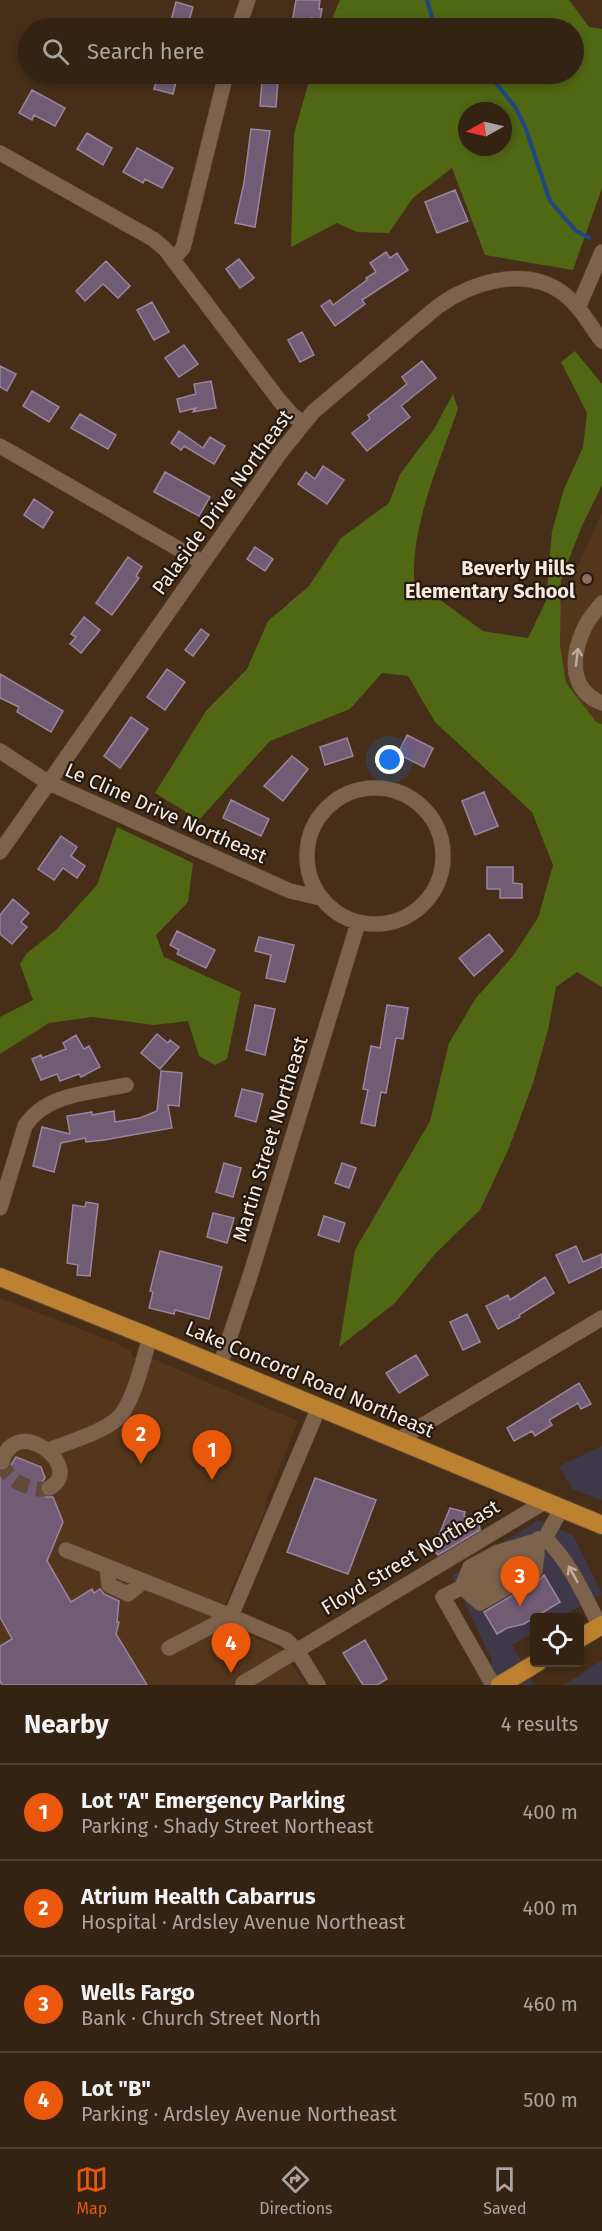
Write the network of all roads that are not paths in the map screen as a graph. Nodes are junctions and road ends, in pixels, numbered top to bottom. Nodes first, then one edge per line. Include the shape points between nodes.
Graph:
1 (248, 0) edge
2 (242, 18) edge
3 (224, 84) edge
4 (0, 153) edge
5 (602, 252) edge
6 (174, 258) junction
7 (578, 308) junction
8 (602, 341) edge
9 (303, 423) junction
10 (0, 446) edge
11 (203, 563) junction
12 (601, 610) edge
13 (602, 703) edge
14 (0, 751) edge
15 (49, 783) junction
16 (0, 852) edge
17 (321, 898) junction
18 (358, 923) junction
19 (126, 1086) dead end
20 (0, 1208) edge
21 (0, 1277) edge
22 (602, 1318) edge
23 (150, 1337) junction
24 (220, 1366) junction
25 (319, 1407) junction
26 (398, 1440) junction
27 (49, 1450) junction
28 (2, 1462) dead end
29 (49, 1488) dead end
30 (554, 1504) junction
31 (602, 1525) edge
32 (537, 1547) junction
33 (66, 1550) dead end
34 (467, 1588) junction
35 (231, 1616) junction
36 (601, 1625) edge
37 (584, 1635) edge
38 (169, 1648) dead end
39 (296, 1649) junction
40 (530, 1667) edge
41 (243, 1683) dead end
42 (318, 1685) edge
43 (493, 1685) edge
44 (500, 1685) edge

1 - 2 street
3 - 6 street via 183,248
4 - 6 street via 153,239
5 - 7 street
6 - 9 street via 279,400
7 - 8 street, Palaside Drive Northeast
7 - 9 street, Palaside Drive Northeast via 558,290 536,281 498,280 473,286 437,307
9 - 11 street, Palaside Drive Northeast
10 - 11 street
11 - 15 street, Palaside Drive Northeast
13 -> 12 street via 583,692 575,666 583,631
14 - 15 street, Le Cline Drive Northeast
15 - 16 street, Palaside Drive Northeast
15 - 17 street, Le Cline Drive Northeast via 290,891
17 - 18 street via 331,909
17 - 18 street via 308,868 307,853 316,822 326,809 352,792 368,788 399,792 413,800 435,823 441,838 443,865 437,886 410,915 385,924
18 - 24 street, Martin Street Northeast
19 - 20 street via 57,1100 31,1116
21 - 23 main road, Lake Concord Road Northeast
22 - 26 street
23 - 24 main road, Lake Concord Road Northeast
23 - 27 street via 128,1405 117,1419
24 - 25 main road, Lake Concord Road Northeast
25 - 26 main road, Lake Concord Road Northeast
25 - 35 street
26 - 30 main road, Lake Concord Road Northeast
27 - 28 street via 26,1442 16,1445
27 - 29 street via 57,1460 60,1474 57,1483
30 - 31 main road, Lake Concord Road Northeast
30 - 32 street
30 - 39 street, Floyd Street Northeast
32 - 34 street
32 - 34 street via 496,1553 470,1567
36 -> 32 street via 557,1549
33 - 35 street
34 - 43 street via 443,1597
35 - 38 street
35 - 39 street via 286,1640
36 - 37 main road
39 - 41 street, Floyd Street Northeast
39 - 42 street
40 - 44 main road

